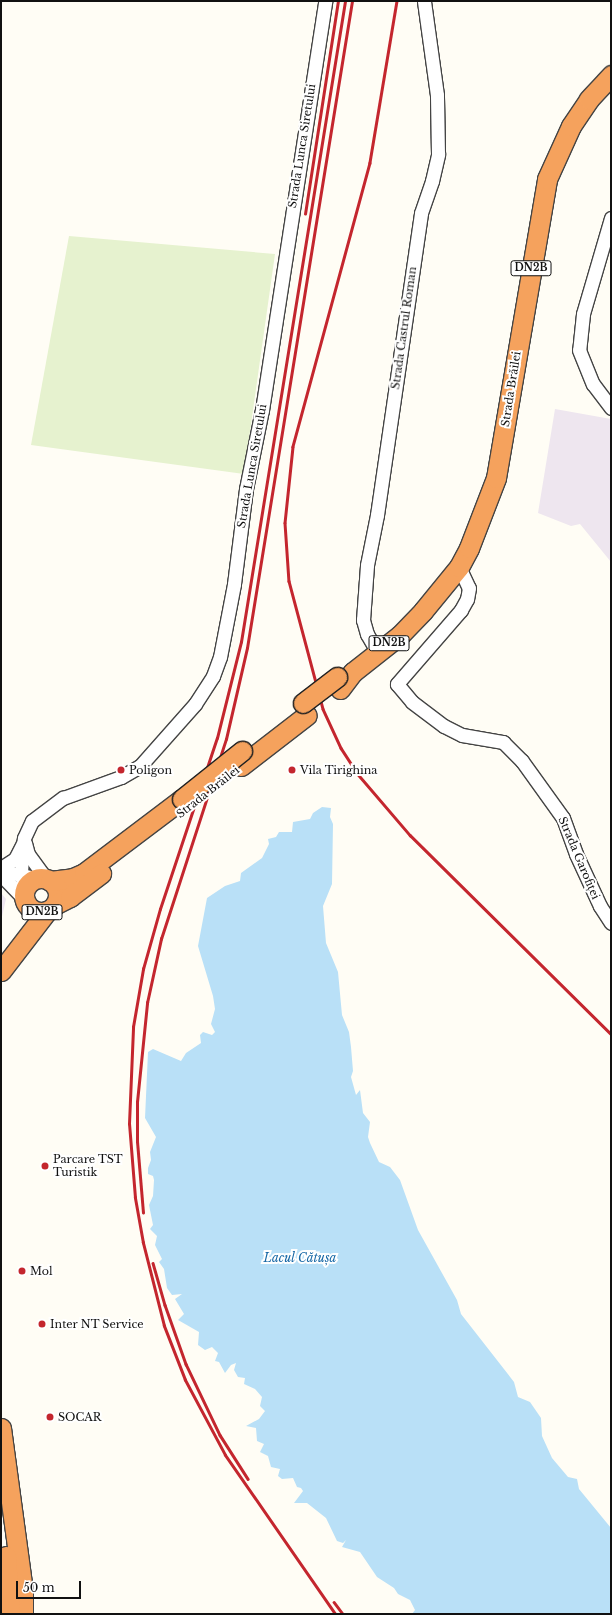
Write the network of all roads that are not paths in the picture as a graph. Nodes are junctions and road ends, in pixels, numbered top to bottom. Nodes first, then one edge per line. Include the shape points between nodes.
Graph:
1 (326, 1) edge
2 (424, 1) edge
3 (611, 75) edge
4 (611, 218) edge
5 (611, 408) edge
6 (459, 567) junction
7 (378, 653) junction
8 (182, 806) junction
9 (24, 838) junction
10 (1, 868) edge
11 (1, 871) edge
12 (21, 874) junction
13 (1, 875) edge
14 (46, 880) junction
15 (26, 901) junction
16 (51, 908) junction
17 (611, 923) edge
18 (1, 954) edge
19 (1, 971) edge
20 (1, 1428) edge
21 (1, 1519) edge
22 (10, 1614) edge
23 (23, 1614) edge

1 - 9 street, Strada Lunca Siretului via 262,410 246,489 227,625 217,667 195,704 146,761 129,773 55,802 32,821
2 - 7 street, Strada Castrul Roman via 437,95 438,154 421,213 377,515 367,565 363,620 367,634
3 - 6 highway, Strada Brăilei / DN2B via 589,99 571,126 547,179 496,478 485,512
4 - 5 street via 583,314 580,350 593,384
6 - 7 highway, Strada Brăilei / DN2B via 422,611
6 - 17 street, Strada Garofiței via 469,588 467,599 461,610 398,684 412,702 444,726 462,735 503,742 522,761 563,818 576,854 600,906
7 - 8 highway, Strada Brăilei / DN2B
8 - 14 highway, Strada Brăilei / DN2B via 84,873 74,878
8 - 16 highway, Strada Brăilei / DN2B via 70,897
9 - 10 street via 15,859
9 - 12 street, Strada Lunca Siretului
9 - 14 street via 28,854
11 - 12 street
12 - 14 street
12 - 15 street, Strada Lunca Siretului
13 - 15 street via 11,882
14 - 15 highway, DN2B via 31,882
14 - 16 highway, DN2B via 57,889
15 - 16 highway, DN2B via 38,912
15 - 18 highway, DN2B via 20,926
16 - 19 highway, Strada Brăilei / DN2B
20 - 23 highway via 23,1590
21 - 22 highway

